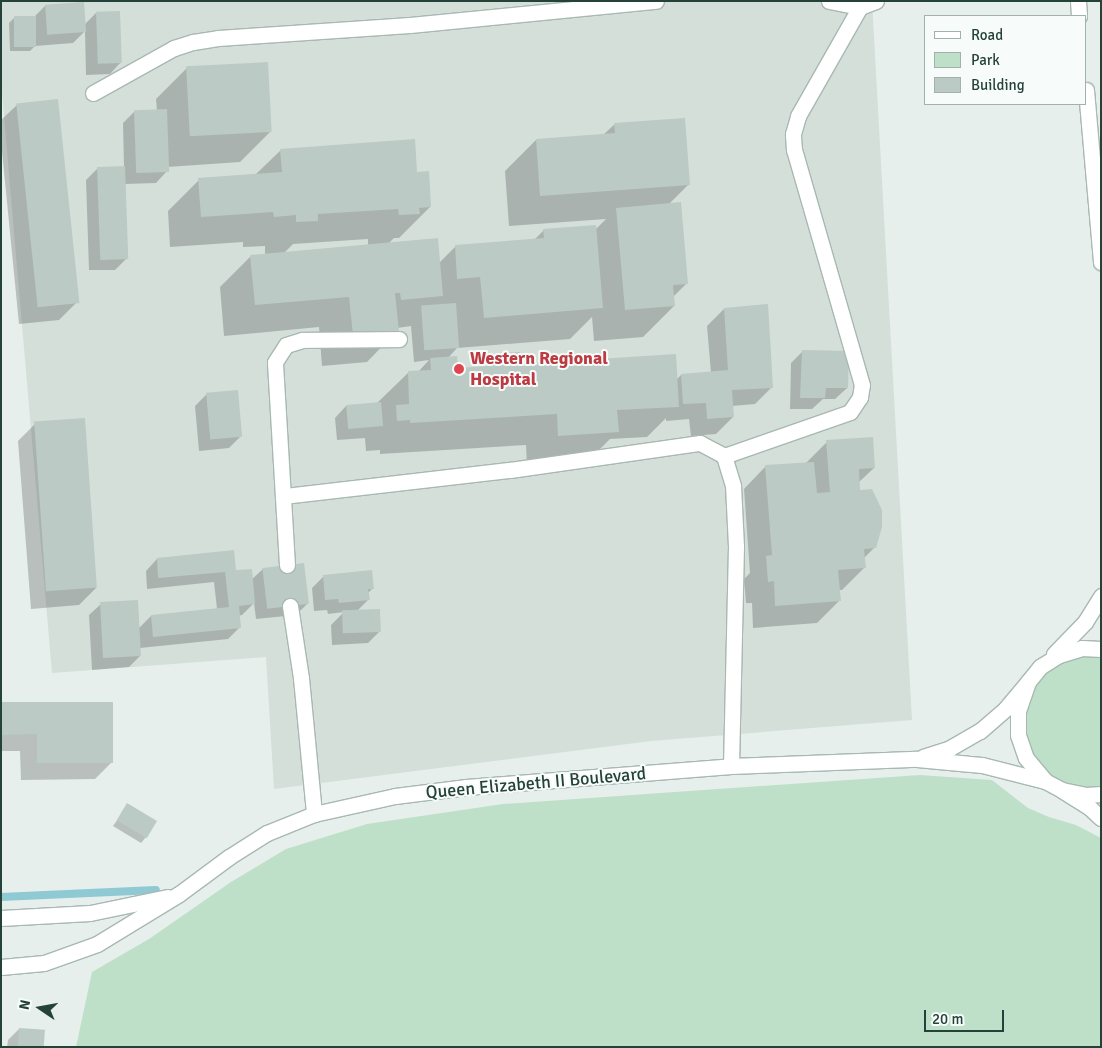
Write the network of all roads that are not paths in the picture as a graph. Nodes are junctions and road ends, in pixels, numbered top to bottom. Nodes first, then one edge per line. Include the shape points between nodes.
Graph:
1 (656, 1) edge
2 (829, 1) edge
3 (876, 1) edge
4 (1078, 1) edge
5 (860, 7) junction
6 (1079, 15) edge
7 (93, 93) dead end
8 (1087, 101) edge
9 (1101, 257) edge
10 (1101, 262) edge
11 (399, 339) dead end
12 (724, 456) junction
13 (284, 496) junction
14 (287, 565) dead end
15 (1101, 596) edge
16 (290, 606) dead end
17 (1101, 649) edge
18 (1040, 667) junction
19 (1028, 682) junction
20 (917, 760) junction
21 (731, 766) junction
22 (1045, 780) junction
23 (1062, 790) junction
24 (1101, 794) edge
25 (314, 814) junction
26 (1101, 818) edge
27 (179, 894) junction
28 (1, 918) edge
29 (1, 967) edge

1 - 7 street via 193,42 174,48
2 - 5 street
3 - 5 street
4 - 6 street
5 - 12 street via 798,116 793,134 794,150 862,385 860,397 850,412
8 - 9 street
9 - 10 street
11 - 13 street via 302,340 286,345 275,362
12 - 13 street via 700,443 510,470
12 - 21 street via 733,485 736,546
13 - 14 street
15 - 18 street via 1085,622
16 - 25 street via 301,678
17 - 18 street via 1082,648 1059,655
18 - 19 street, Queen Elizabeth II Boulevard
19 - 20 street, Queen Elizabeth II Boulevard via 980,731 950,748
19 - 22 street via 1018,712 1018,735 1026,758
20 - 21 street, Queen Elizabeth II Boulevard
20 - 22 street, Queen Elizabeth II Boulevard via 982,765
21 - 25 street, Queen Elizabeth II Boulevard via 466,787 395,796
22 - 23 street
23 - 24 street via 1086,795
23 - 26 street
25 - 27 street, Queen Elizabeth II Boulevard via 259,838
27 - 28 street, Queen Elizabeth II Boulevard via 90,913
27 - 29 street, Queen Elizabeth II Boulevard via 98,944 44,963

